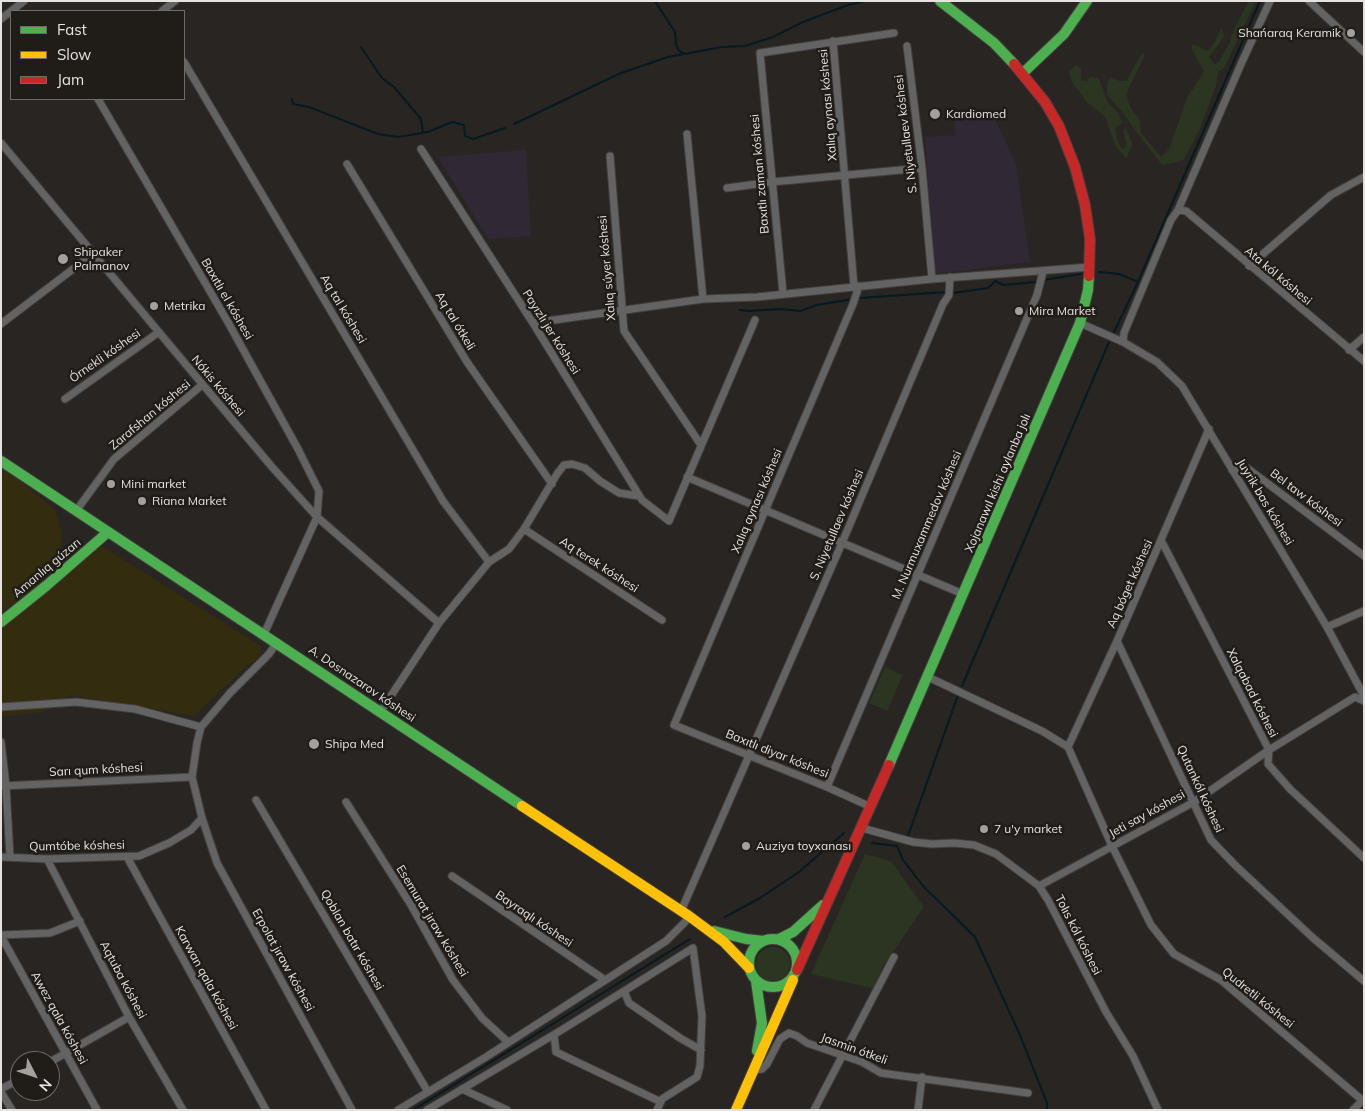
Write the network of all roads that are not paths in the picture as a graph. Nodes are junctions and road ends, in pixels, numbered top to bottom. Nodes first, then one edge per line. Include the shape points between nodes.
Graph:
1 (24, 1) edge
2 (175, 1) edge
3 (940, 1) edge
4 (1087, 1) edge
5 (1270, 1) edge
6 (1309, 1) edge
7 (12, 10) edge
8 (163, 10) edge
9 (894, 33) dead end
10 (833, 41) junction
11 (907, 46) dead end
12 (1364, 52) edge
13 (185, 64) edge
14 (1023, 73) junction
15 (99, 100) edge
16 (687, 134) dead end
17 (1, 143) edge
18 (421, 148) dead end
19 (610, 156) dead end
20 (347, 164) dead end
21 (922, 168) junction
22 (846, 175) junction
23 (1364, 177) edge
24 (772, 182) junction
25 (727, 188) dead end
26 (1178, 210) junction
27 (94, 253) junction
28 (1249, 266) junction
29 (1090, 267) junction
30 (1043, 272) junction
31 (950, 277) junction
32 (932, 279) junction
33 (857, 286) junction
34 (783, 293) junction
35 (704, 299) junction
36 (622, 310) junction
37 (755, 320) dead end
38 (533, 323) junction
39 (1080, 323) junction
40 (1, 324) edge
41 (159, 332) junction
42 (1364, 337) edge
43 (1123, 342) junction
44 (1349, 350) junction
45 (1364, 362) edge
46 (202, 385) junction
47 (65, 398) dead end
48 (1209, 429) junction
49 (701, 445) junction
50 (1, 462) edge
51 (1232, 470) junction
52 (687, 477) junction
53 (552, 484) junction
54 (639, 496) junction
55 (76, 510) junction
56 (765, 511) junction
57 (317, 517) junction
58 (524, 529) junction
59 (108, 532) junction
60 (1161, 540) junction
61 (842, 543) junction
62 (1364, 556) edge
63 (489, 562) junction
64 (918, 576) junction
65 (964, 594) junction
66 (1364, 611) edge
67 (662, 620) dead end
68 (1, 622) edge
69 (439, 624) junction
70 (1327, 626) junction
71 (264, 634) junction
72 (1117, 641) junction
73 (277, 642) junction
74 (928, 677) junction
75 (1364, 696) edge
76 (1364, 700) edge
77 (1, 707) edge
78 (381, 711) junction
79 (674, 724) joint
80 (202, 727) junction
81 (1, 742) edge
82 (1068, 747) junction
83 (1269, 750) junction
84 (750, 755) junction
85 (192, 777) junction
86 (4, 786) edge
87 (827, 787) junction
88 (256, 800) dead end
89 (346, 802) dead end
90 (1194, 802) junction
91 (871, 807) junction
92 (202, 818) junction
93 (862, 828) junction
94 (1112, 846) junction
95 (1, 857) edge
96 (10, 857) junction
97 (127, 857) junction
98 (1364, 858) edge
99 (47, 859) junction
100 (452, 876) dead end
101 (1039, 886) junction
102 (830, 897) junction
103 (685, 913) junction
104 (80, 921) junction
105 (708, 929) junction
106 (1, 935) edge
107 (778, 939) junction
108 (762, 941) junction
109 (894, 957) dead end
110 (749, 968) junction
111 (796, 972) junction
112 (605, 980) junction
113 (756, 981) junction
114 (1364, 981) edge
115 (624, 991) junction
116 (129, 1017) junction
117 (554, 1035) junction
118 (508, 1042) junction
119 (700, 1050) junction
120 (66, 1053) junction
121 (842, 1055) junction
122 (60, 1056) edge
123 (754, 1070) junction
124 (922, 1077) junction
125 (462, 1089) junction
126 (1, 1091) edge
127 (428, 1092) junction
128 (1028, 1093) dead end
129 (1363, 1100) edge
130 (661, 1102) junction
131 (12, 1110) edge
132 (97, 1110) edge
133 (183, 1110) edge
134 (266, 1110) edge
135 (352, 1110) edge
136 (398, 1110) edge
137 (427, 1110) edge
138 (507, 1110) edge
139 (657, 1110) edge
140 (736, 1110) edge
141 (814, 1110) edge
142 (918, 1110) edge
143 (1158, 1110) edge
144 (1353, 1110) edge

1 - 7 street
2 - 8 street
3 - 14 main road, Xojanawıl kishi aylanba jolı via 994,43
4 - 14 main road via 1064,34
5 - 26 street
6 - 12 street
9 - 10 street
10 - 22 street, Xalıq aynası kóshesi
10 - 24 street, Baxıtlı zaman kóshesi via 760,52
11 - 21 street, S. Niyetullaev kóshesi
13 - 63 street, Aq tal kóshesi via 443,501
14 - 29 main road, Xojanawıl kishi aylanba jolı via 1059,126 1075,167 1086,205
15 - 57 street, Baxıtlı el kóshesi via 298,449 319,491
16 - 35 street
17 - 27 street, Nókis kóshesi
18 - 38 street, Payızlı jer kóshesi
19 - 36 street, Xalıq súyer kóshesi
20 - 53 street, Aq tal ótkeli via 467,362
21 - 22 street
21 - 32 street, S. Niyetullaev kóshesi
22 - 24 street
22 - 33 street, Xalıq aynası kóshesi
23 - 28 street via 1331,195
24 - 25 street
24 - 34 street, Baxıtlı zaman kóshesi
26 - 28 street, Ata kól kóshesi via 1186,211
26 - 43 street via 1170,220
27 - 40 street
27 - 41 street, Nókis kóshesi
28 - 44 street, Ata kól kóshesi
29 - 30 street
29 - 39 main road, Xojanawıl kishi aylanba jolı
30 - 31 street
30 - 64 street, M. Nurmuxammedov kóshesi via 1037,295
31 - 32 street
31 - 61 street, S. Niyetullaev kóshesi via 949,295
32 - 33 street
33 - 34 street
33 - 56 street, Xalıq aynası kóshesi via 850,313
34 - 35 street
35 - 36 street
36 - 38 street
36 - 49 street, Xalıq súyer kóshesi via 624,331
37 - 49 street
38 - 54 street, Payızlı jer kóshesi
39 - 43 street, Juyrik bas kóshesi
39 - 65 main road, Xojanawıl kishi aylanba jolı
41 - 46 street, Nókis kóshesi
41 - 47 street, Órnekli kóshesi
42 - 44 street
43 - 48 street, Juyrik bas kóshesi via 1157,362 1182,386
44 - 45 street, Ata kól kóshesi
46 - 55 street, Zarafshan kóshesi via 114,459
46 - 57 street, Nókis kóshesi
48 - 51 street, Juyrik bas kóshesi
48 - 60 street, Aq bóget kóshesi
49 - 52 street
50 - 55 main road, A. Dosnazarov kóshesi
51 - 62 street, Bel taw kóshesi via 1247,468
51 - 70 street, Juyrik bas kóshesi
52 - 54 street, Payızlı jer kóshesi via 669,521
52 - 56 street
53 - 54 street via 564,465 572,464 584,468 620,493
53 - 58 street
55 - 59 main road, A. Dosnazarov kóshesi
56 - 61 street
56 - 79 street, Xalıq aynası kóshesi
57 - 69 street, Nókis kóshesi
57 - 71 street, Baxıtlı el kóshesi
58 - 63 street via 509,549
58 - 67 street, Aq terek kóshesi
59 - 68 main road, Amanlıq gúzarı
59 - 71 main road, A. Dosnazarov kóshesi
60 - 72 street, Aq bóget kóshesi
60 - 83 street, Xalqabad kóshesi
61 - 64 street
61 - 84 street, S. Niyetullaev kóshesi
63 - 69 street
64 - 65 street
64 - 87 street, M. Nurmuxammedov kóshesi
65 - 74 main road, Xojanawıl kishi aylanba jolı
66 - 70 street
69 - 78 street
70 - 75 street, Juyrik bas kóshesi
71 - 73 main road, A. Dosnazarov kóshesi
72 - 82 street, Aq bóget kóshesi
72 - 90 street, Qutankól kóshesi
73 - 78 main road, A. Dosnazarov kóshesi
73 - 80 street
74 - 82 street via 1042,731
74 - 91 main road, Xojanawıl kishi aylanba jolı
76 - 83 street, Jeti say kóshesi via 1355,697
77 - 80 street via 76,702 135,709
78 - 103 main road, A. Dosnazarov kóshesi
79 - 84 street, Baxıtlı diyar kóshesi
80 - 85 street
81 - 86 street
82 - 94 street, Qudretli kóshesi
83 - 90 street, Jeti say kóshesi
83 - 98 street, Xalqabad kóshesi via 1268,764
84 - 87 street, Baxıtlı diyar kóshesi
84 - 103 street, S. Niyetullaev kóshesi
85 - 86 street, Sarı qum kóshesi
85 - 92 street, Erpolat jıraw kóshesi
86 - 96 street
87 - 91 street, Baxıtlı diyar kóshesi
88 - 127 street, Qoblan batır kóshesi
89 - 118 street, Esemurat jıraw kóshesi via 411,905 453,980 482,1018
90 - 94 street, Jeti say kóshesi
90 - 114 street, Qutankól kóshesi via 1212,840 1312,937
91 - 93 main road, Xojanawıl kishi aylanba jolı
92 - 97 street, Qumtóbe kóshesi via 191,830 169,843 139,856
92 - 135 street, Erpolat jıraw kóshesi via 217,863
93 - 101 street, Tolıs kól kóshesi via 913,842 974,845 996,854
93 - 102 main road, Xojanawıl kishi aylanba jolı
94 - 101 street, Jeti say kóshesi
94 - 129 street, Qudretli kóshesi via 1151,925 1174,954 1221,980
95 - 96 street, Qumtóbe kóshesi
96 - 99 street, Qumtóbe kóshesi
97 - 99 street, Qumtóbe kóshesi
97 - 134 street, Karwan qala kóshesi
99 - 104 street, Aqtuba kóshesi
100 - 112 street, Bayraqlı kóshesi
101 - 143 street, Tolıs kól kóshesi via 1133,1056
102 - 107 main road, Xojanawıl kishi aylanba jolı via 808,920
102 - 111 main road, Xojanawıl kishi aylanba jolı
103 - 105 main road, A. Dosnazarov kóshesi
103 - 112 street, S. Niyetullaev kóshesi via 685,922 666,941
104 - 106 street via 50,933
104 - 116 street, Aqtuba kóshesi
105 - 108 main road
105 - 110 main road
106 - 120 street, Awez qala kóshesi
107 - 108 main road
107 - 111 main road via 792,947 798,962
108 - 110 main road via 751,952
109 - 121 street
110 - 113 main road
111 - 113 main road via 791,980 778,988 762,986
111 - 123 main road, Xojanawıl kishi aylanba jolı
112 - 118 street, S. Niyetullaev kóshesi
113 - 123 main road, Xojanawıl kishi aylanba jolı via 762,1023
115 - 117 street
115 - 119 street via 629,1003
115 - 119 street via 693,948 702,1016
116 - 120 street
116 - 133 street, Aqtuba kóshesi
117 - 125 street
117 - 130 street via 556,1052
118 - 127 street, S. Niyetullaev kóshesi
119 - 130 street via 697,1077
120 - 122 street
120 - 132 street, Awez qala kóshesi
121 - 123 street, Jasmin ótkeli via 807,1043 790,1033 780,1039 767,1064
121 - 124 street, Jasmin ótkeli via 881,1072
121 - 141 street
123 - 140 main road, Xojanawıl kishi aylanba jolı
124 - 128 street, Jasmin ótkeli
124 - 142 street
125 - 137 street
125 - 138 street
126 - 131 street
127 - 136 street, S. Niyetullaev kóshesi
129 - 144 street
130 - 139 street

